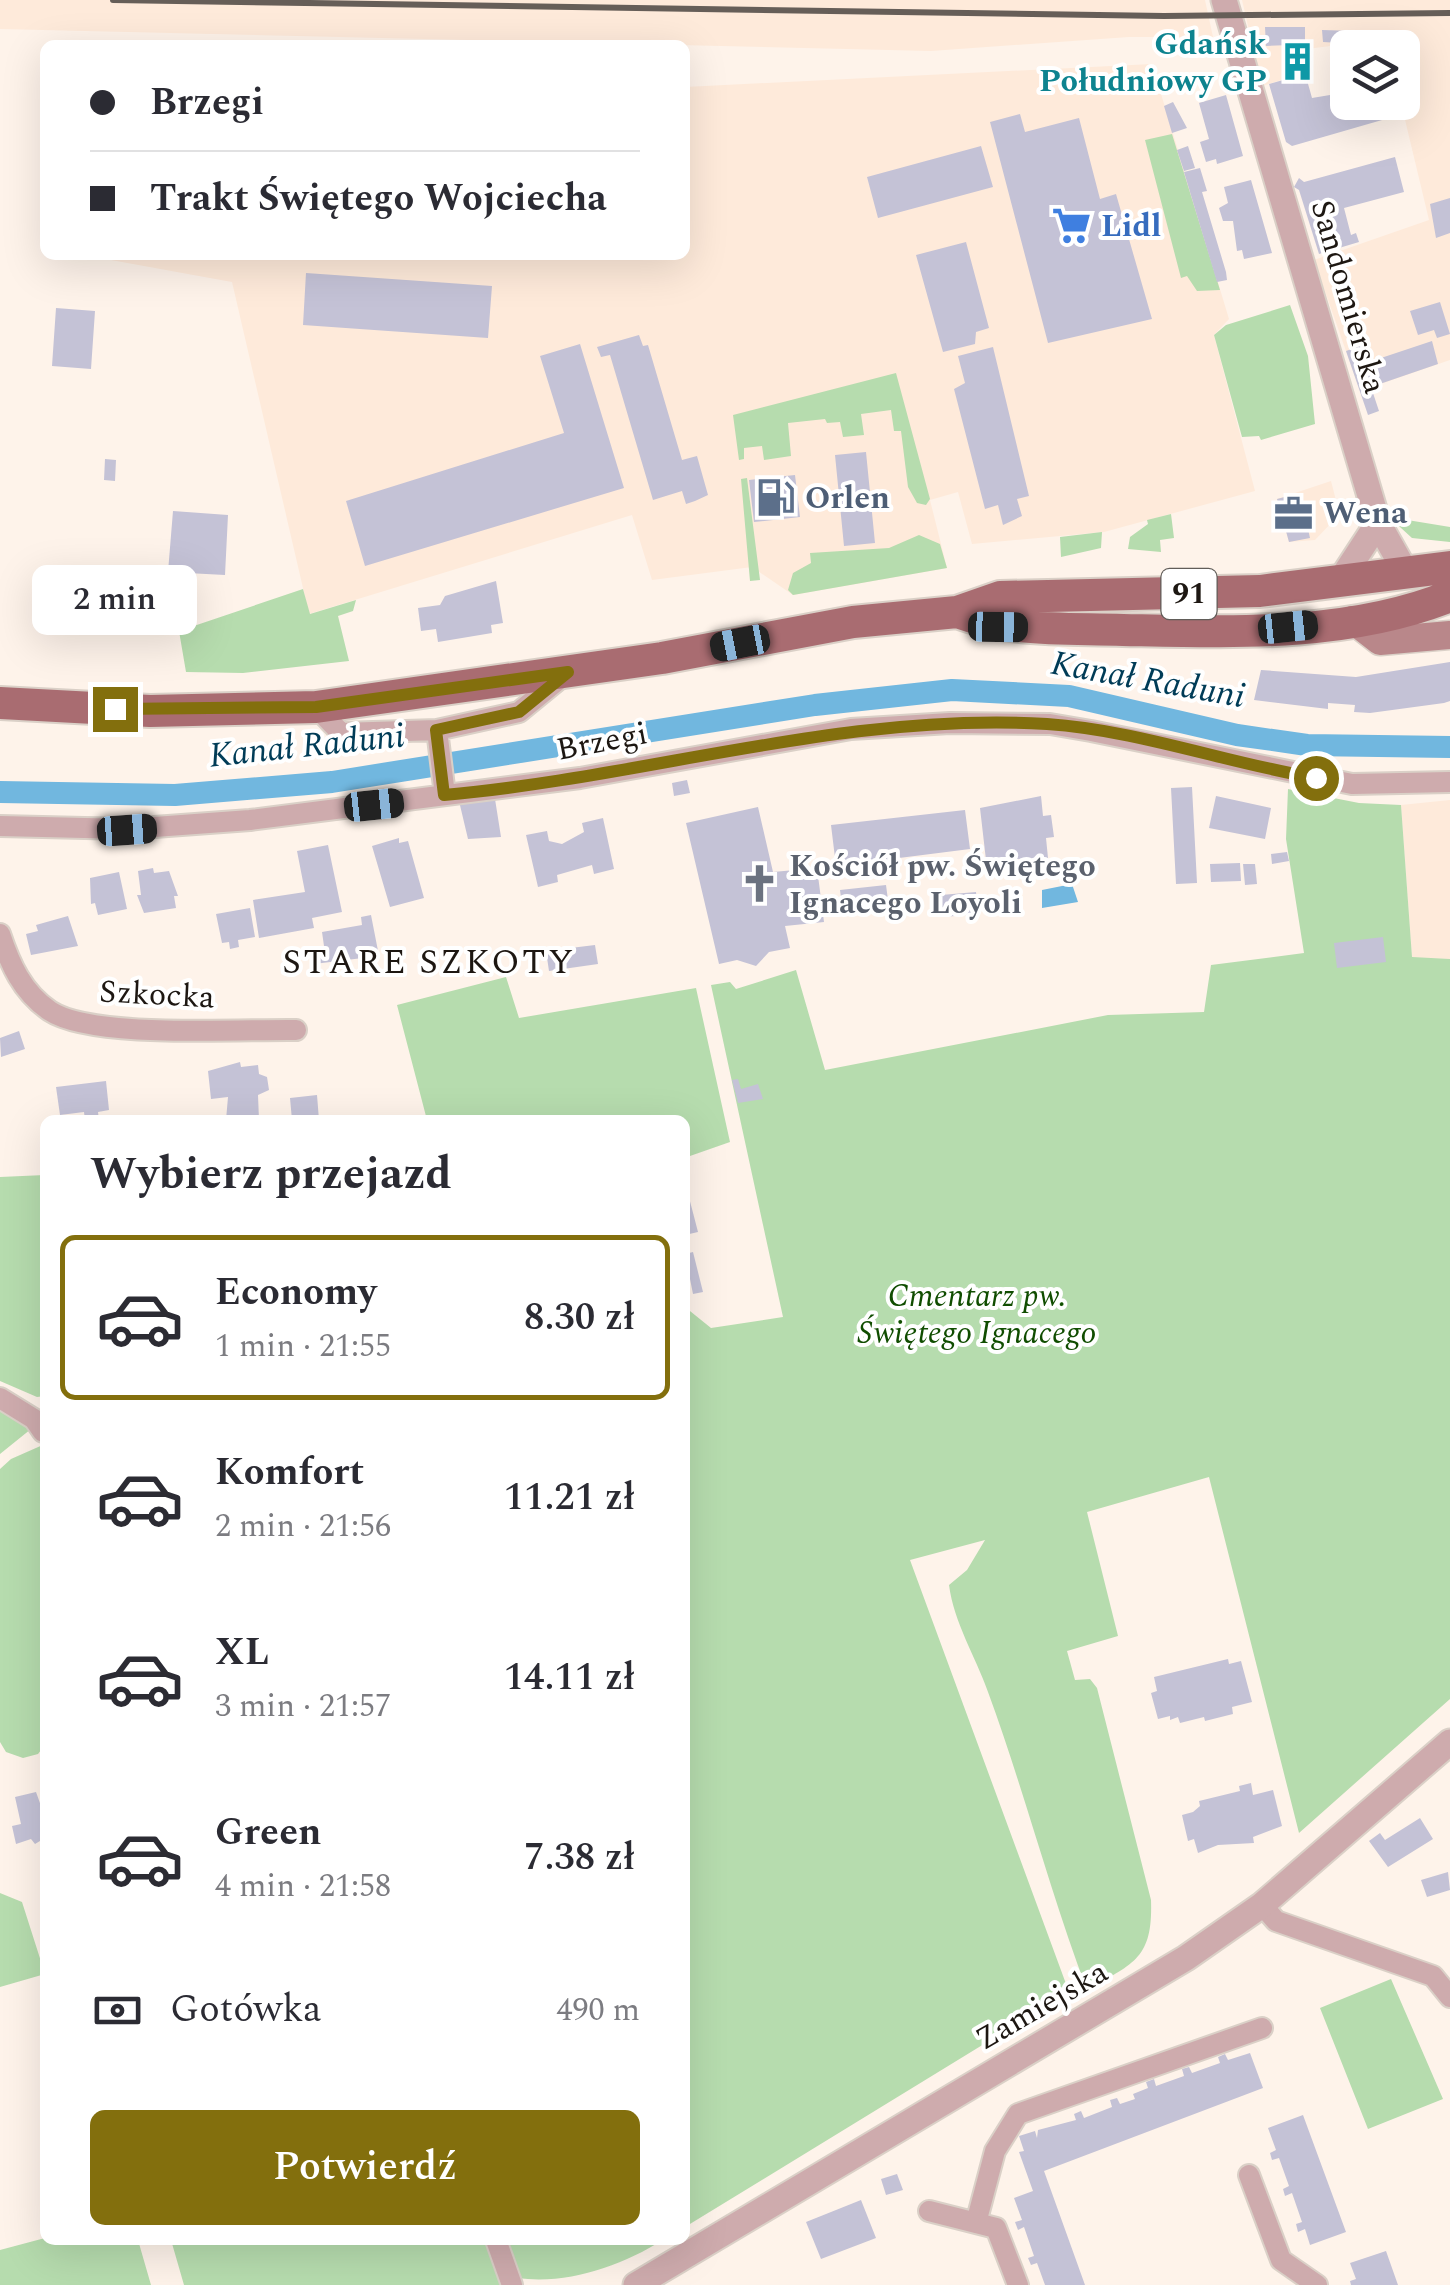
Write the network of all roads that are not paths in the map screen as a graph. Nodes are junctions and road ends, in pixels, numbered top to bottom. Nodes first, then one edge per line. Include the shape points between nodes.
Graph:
1 (1224, 0) edge
2 (1378, 523) junction
3 (1429, 568) edge
4 (1340, 580) junction
5 (1436, 602) edge
6 (957, 612) junction
7 (1353, 620) junction
8 (1444, 636) edge
9 (568, 672) junction
10 (0, 703) edge
11 (316, 707) junction
12 (438, 740) junction
13 (1450, 782) edge
14 (444, 790) junction
15 (0, 826) edge
16 (0, 934) edge
17 (296, 1030) dead end
18 (0, 1398) edge
19 (40, 1432) edge
20 (1450, 1742) edge
21 (1262, 1905) junction
22 (1450, 1997) edge
23 (1262, 2028) dead end
24 (1249, 2175) dead end
25 (928, 2210) dead end
26 (976, 2224) junction
27 (498, 2245) edge
28 (512, 2285) edge
29 (636, 2285) edge
30 (1018, 2285) edge
31 (1317, 2285) edge

1 - 2 street, Sandomierska
2 - 3 street, Sandomierska
2 - 4 street
3 - 4 main road, 91
3 - 5 main road, Sandomierska
4 - 6 main road, 91 via 1234,592 1000,596
5 - 7 main road, 91
5 - 8 main road, Sandomierska
6 - 7 main road, 91 via 998,627 1232,632
6 - 9 main road, 91 via 853,622
7 - 8 main road via 1380,641
9 - 11 main road, 91
9 - 12 street via 519,712
10 - 11 main road, 91 via 150,711
11 - 12 street via 340,733
12 - 14 street
13 - 14 street, Brzegi via 1352,784 1063,726 950,723 851,729 580,778
14 - 15 street, Brzegi via 160,827
16 - 17 street, Szkocka via 33,997 69,1019 110,1027
18 - 19 street via 34,1419
20 - 21 street, Zamiejska
21 - 22 street via 1276,1920 1433,1976
21 - 29 street, Zamiejska via 1110,2005
23 - 26 street via 1018,2114 995,2150
24 - 31 street via 1281,2260
25 - 26 street
26 - 30 street via 996,2228
27 - 28 street

